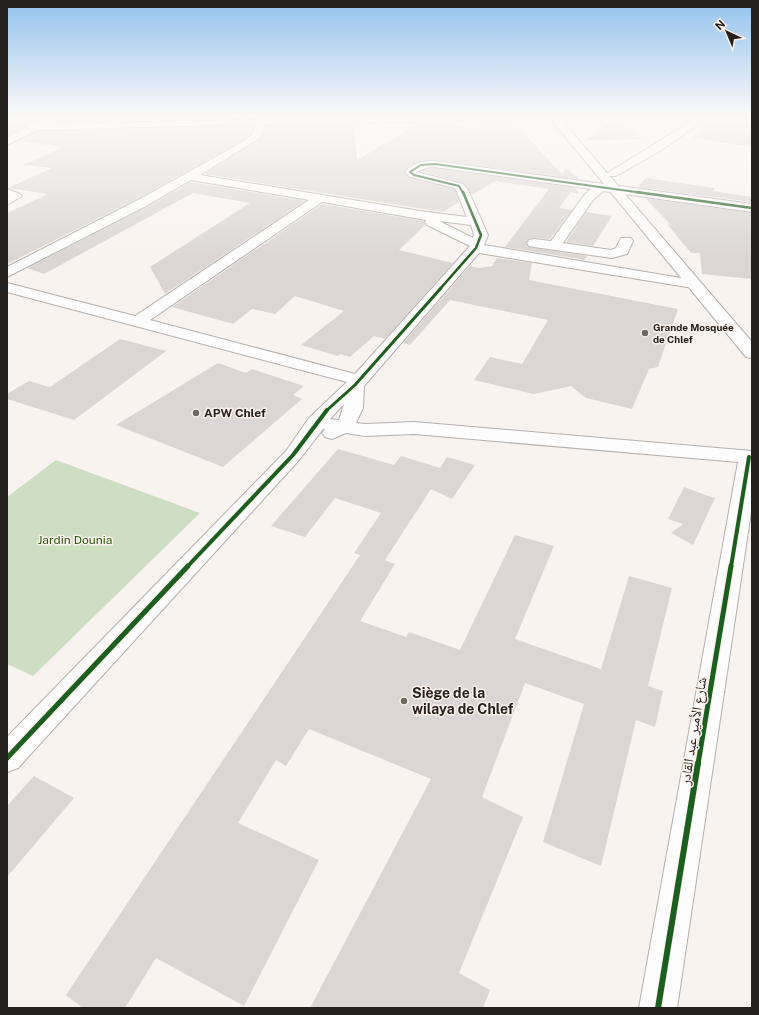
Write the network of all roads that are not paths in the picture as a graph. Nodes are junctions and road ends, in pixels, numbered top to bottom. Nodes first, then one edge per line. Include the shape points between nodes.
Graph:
1 (209, 164) edge
2 (426, 164) edge
3 (432, 164) edge
4 (593, 164) edge
5 (604, 164) edge
6 (629, 164) edge
7 (612, 174) junction
8 (189, 176) junction
9 (613, 189) junction
10 (7, 193) edge
11 (320, 198) junction
12 (7, 200) edge
13 (752, 208) edge
14 (420, 215) junction
15 (496, 237) dead end
16 (478, 238) junction
17 (517, 240) dead end
18 (626, 241) dead end
19 (554, 246) junction
20 (7, 273) edge
21 (693, 284) junction
22 (7, 287) edge
23 (138, 321) junction
24 (742, 321) dead end
25 (752, 353) edge
26 (357, 383) junction
27 (321, 417) junction
28 (348, 421) junction
29 (293, 455) junction
30 (750, 457) edge
31 (7, 758) edge
32 (658, 1008) edge

1 - 8 street
2 - 16 street via 410,172 459,186
3 - 9 street
4 - 9 street
5 - 7 street
6 - 7 street
7 - 9 street
8 - 11 street
8 - 20 street
9 - 13 street
9 - 19 street via 589,197
9 - 21 street
9 - 24 street
10 - 12 street via 16,196
11 - 14 street
11 - 23 street
14 - 16 street
14 - 16 street
15 - 16 street
16 - 21 street
16 - 26 street
17 - 19 street
18 - 19 street via 622,251 612,254
21 - 25 street
22 - 23 street
23 - 26 street
26 - 27 street
26 - 28 street
27 - 28 street
27 - 29 street
28 - 29 street
28 - 30 street via 365,430 414,428
29 - 31 street
30 - 32 street, شارع الأمير عبد القادر

